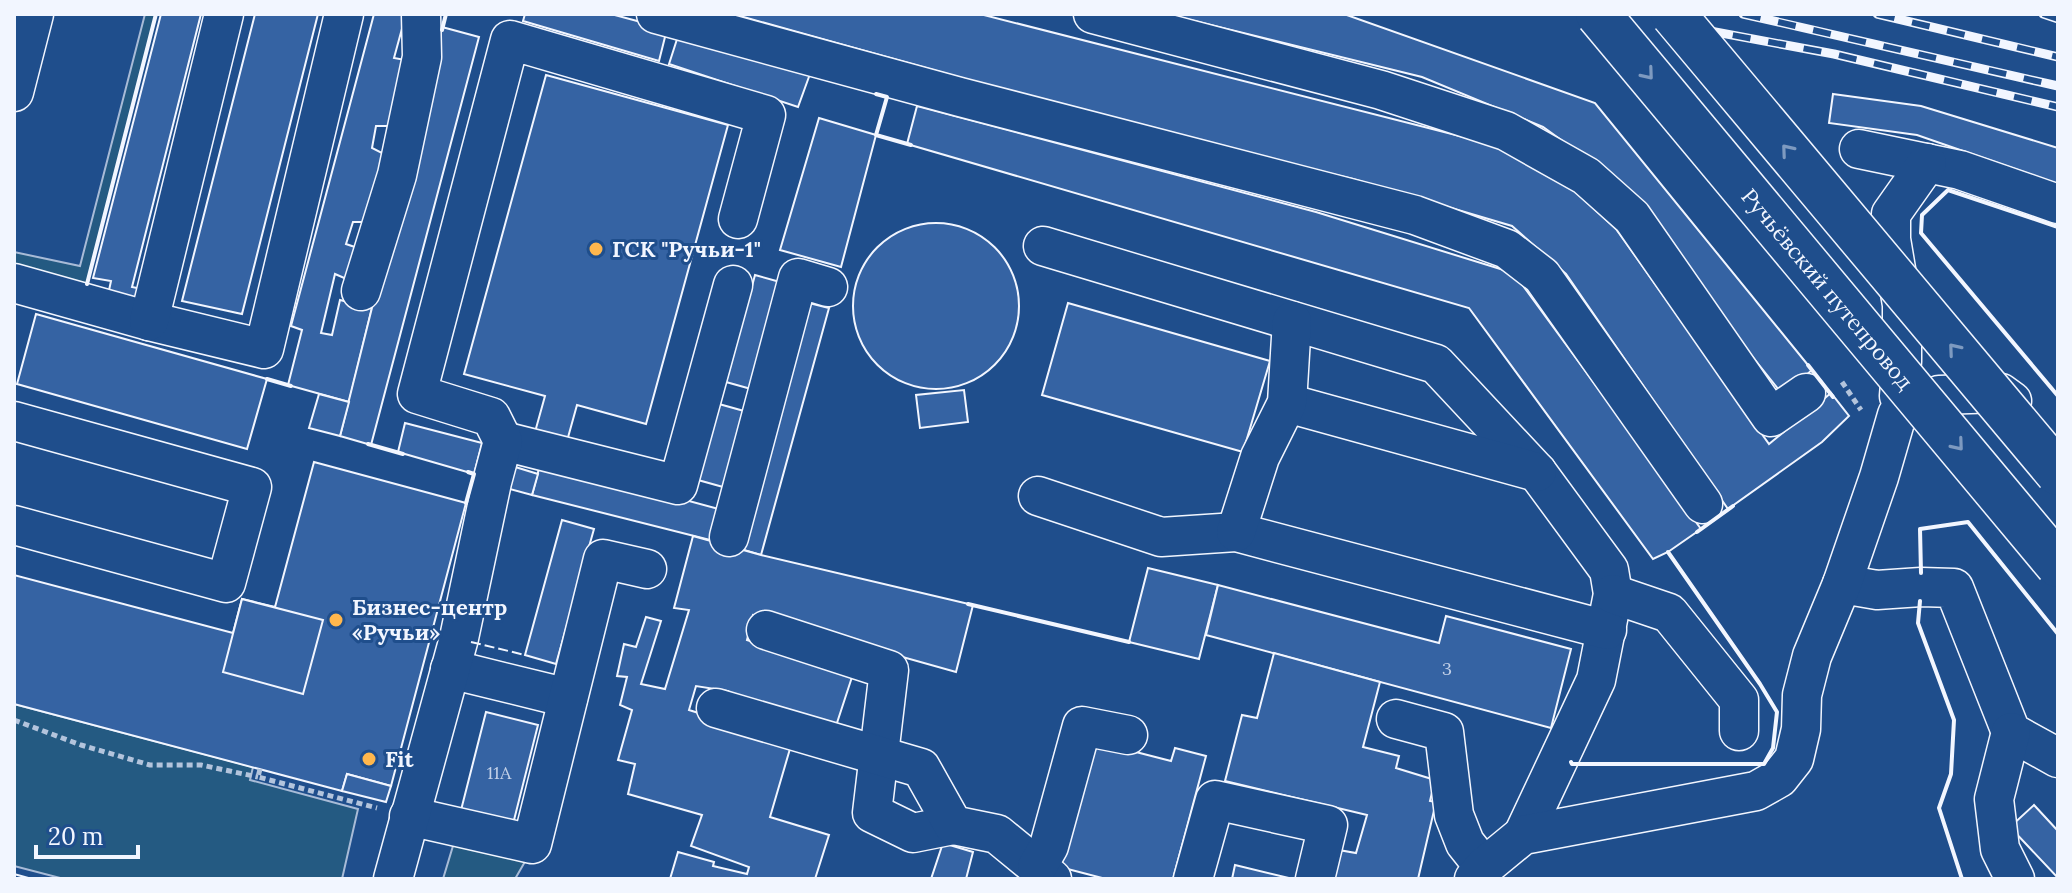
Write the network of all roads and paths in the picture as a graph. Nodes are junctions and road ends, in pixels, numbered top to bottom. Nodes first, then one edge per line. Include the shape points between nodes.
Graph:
1 (34, 14) edge
2 (224, 14) edge
3 (344, 14) edge
4 (421, 14) edge
5 (656, 14) edge
6 (1093, 14) edge
7 (1598, 14) edge
8 (1673, 14) edge
9 (15, 87) edge
10 (1859, 149) dead end
11 (1927, 163) junction
12 (2058, 204) edge
13 (738, 219) dead end
14 (1043, 246) dead end
15 (14, 283) edge
16 (733, 285) dead end
17 (828, 287) dead end
18 (361, 291) dead end
19 (149, 321) junction
20 (1292, 321) junction
21 (704, 390) junction
22 (1806, 393) dead end
23 (1287, 403) junction
24 (764, 405) junction
25 (1897, 415) junction
26 (14, 421) edge
27 (2058, 439) edge
28 (503, 441) junction
29 (1537, 472) junction
30 (2058, 473) edge
31 (678, 485) junction
32 (1038, 496) dead end
33 (1703, 504) dead end
34 (14, 525) edge
35 (1236, 532) junction
36 (2058, 565) edge
37 (647, 569) dead end
38 (1842, 584) junction
39 (1610, 612) junction
40 (766, 630) dead end
41 (450, 669) junction
42 (568, 698) junction
43 (716, 708) dead end
44 (1396, 719) dead end
45 (14, 720) edge
46 (1739, 731) dead end
47 (2011, 732) junction
48 (1128, 735) dead end
49 (880, 756) junction
50 (2058, 758) edge
51 (260, 769) dead end
52 (258, 777) junction
53 (409, 816) junction
54 (953, 825) junction
55 (1523, 835) junction
56 (1044, 873) edge
57 (1479, 873) edge
58 (393, 879) edge
59 (1193, 879) edge
60 (1315, 879) edge
61 (2015, 879) edge

1 - 9 lane
2 - 19 lane
3 - 19 lane via 264,349
4 - 18 lane via 422,57 397,175
5 - 33 lane via 1415,215 1507,249 1542,276
6 - 22 lane via 1381,90 1506,131 1586,176 1632,217 1771,417
7 -> 36 main road, Ручьёвский путепровод, bridge
30 -> 8 main road, bridge
10 - 11 lane
11 - 12 lane
11 - 25 lane via 1891,214 1902,305
13 - 28 lane via 766,115 510,40 417,394 491,417
14 - 20 lane
15 - 19 lane
16 - 21 lane
17 - 24 lane via 798,278
20 - 23 lane
20 - 29 lane via 1436,364
21 - 24 lane
21 - 31 lane
23 - 29 lane
23 - 35 lane via 1260,457
24 - 31 lane via 733,520
25 - 27 lane via 1939,395 2001,393 2045,423
25 - 38 lane
26 - 34 lane via 252,487 226,583
28 - 31 lane
28 - 41 lane
29 - 39 lane via 1609,570
32 - 35 lane via 1161,537
35 - 39 lane
37 - 42 lane via 603,559
38 - 47 lane via 1877,590 1954,588
38 - 55 lane via 1812,656 1794,759 1779,778 1756,791
39 - 46 lane via 1669,613 1739,700
39 - 55 lane via 1596,680
40 - 49 lane via 889,670
41 - 42 lane
41 - 53 lane
42 - 53 lane via 532,844
43 - 49 lane
44 - 57 lane via 1444,732 1454,815
45 - 52 path via 150,765 201,765
47 - 50 lane
47 - 61 lane via 1994,799 2000,849
48 - 56 lane via 1082,726
49 - 54 lane via 921,768
49 - 54 lane via 872,813 913,833
51 - 52 path
52 - 53 path
53 - 58 lane
54 - 56 lane via 997,834
55 - 57 lane
59 - 60 lane via 1215,800 1328,825

